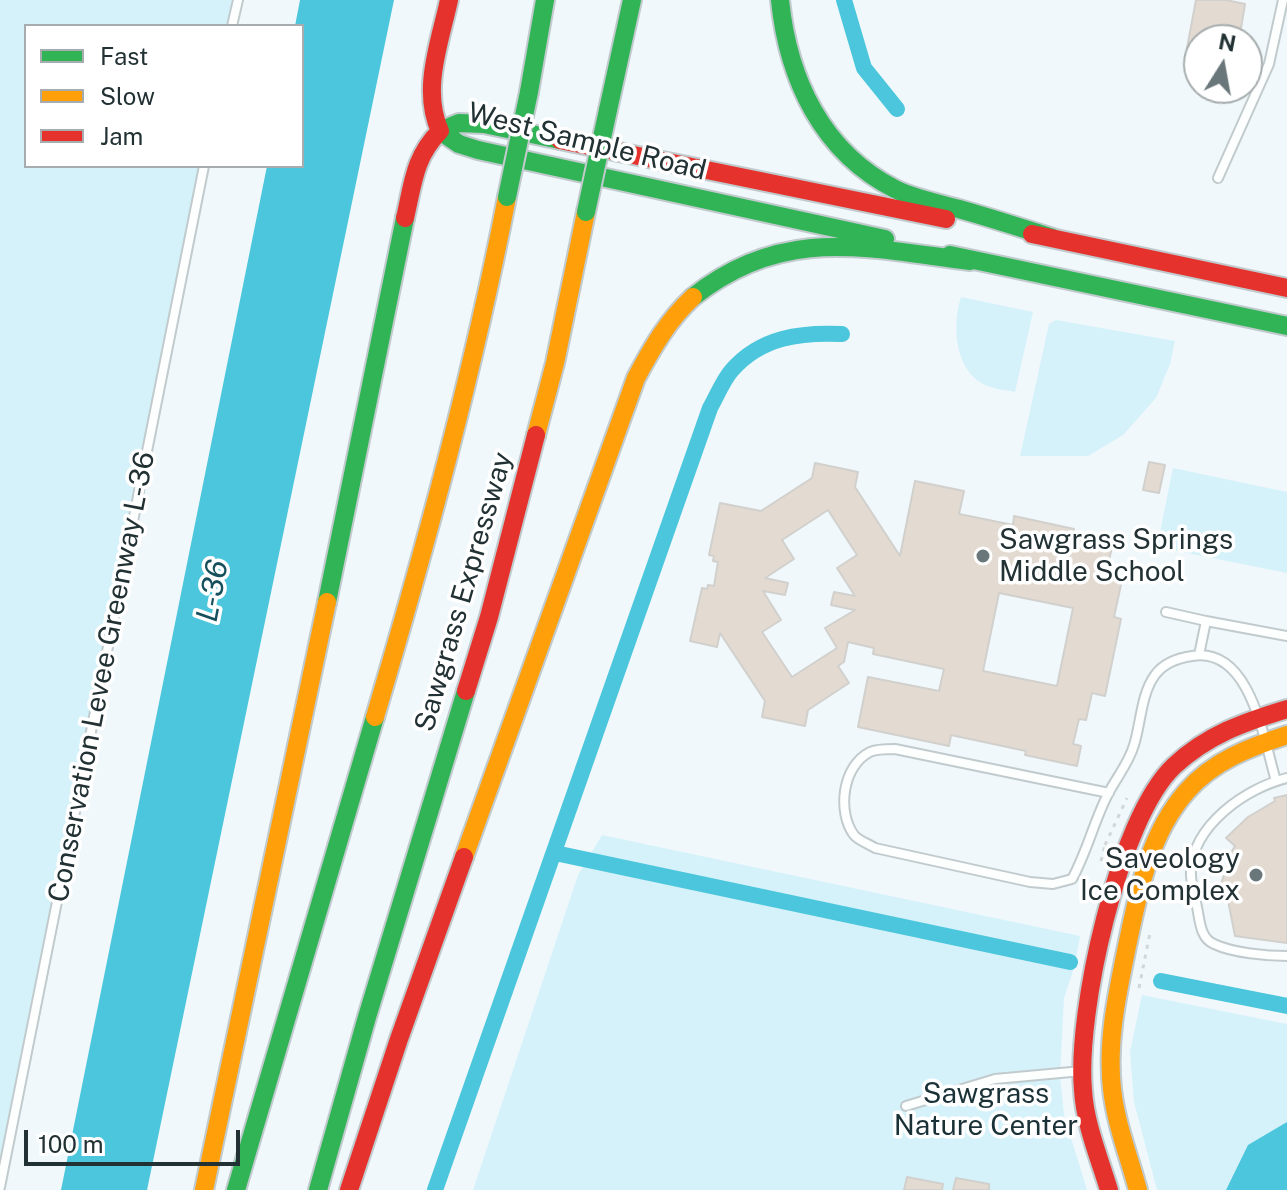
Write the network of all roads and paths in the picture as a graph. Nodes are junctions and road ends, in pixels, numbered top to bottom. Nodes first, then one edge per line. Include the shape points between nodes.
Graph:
1 (238, 0) edge
2 (449, 0) edge
3 (545, 0) edge
4 (632, 0) edge
5 (780, 0) edge
6 (1283, 0) edge
7 (232, 24) edge
8 (440, 131) junction
9 (204, 168) edge
10 (1218, 178) dead end
11 (1053, 238) junction
12 (970, 261) junction
13 (1287, 288) edge
14 (1287, 326) edge
15 (1166, 612) dead end
16 (1206, 621) junction
17 (1287, 636) edge
18 (1199, 655) junction
19 (1287, 709) edge
20 (1257, 716) junction
21 (1287, 735) edge
22 (1265, 742) junction
23 (1287, 778) edge
24 (1276, 781) junction
25 (1109, 793) junction
26 (1147, 798) junction
27 (1170, 809) junction
28 (1152, 921) dead end
29 (1287, 956) edge
30 (1138, 990) dead end
31 (1110, 1062) junction
32 (1083, 1065) junction
33 (906, 1106) dead end
34 (0, 1187) edge
35 (204, 1190) edge
36 (236, 1190) edge
37 (318, 1190) edge
38 (349, 1190) edge
39 (1109, 1190) edge
40 (1138, 1190) edge

1 - 7 lane
2 - 8 main road via 431,99
3 - 36 main road, Sawgrass Expressway, bridge via 477,349 413,589
4 - 37 main road, Sawgrass Expressway, bridge via 555,363 489,617
5 - 11 main road via 796,80 821,124 854,161 910,195
6 - 10 lane via 1269,64
8 - 11 main road, West Sample Road via 459,123 484,124
8 - 12 main road, West Sample Road via 478,150
8 - 35 main road via 417,164
9 - 34 lane, Conservation Levee Greenway L-36
11 - 13 main road, West Sample Road
12 - 14 main road, West Sample Road
12 - 38 main road via 836,246 771,252 709,283 660,332 636,378
15 - 16 lane
16 - 17 lane
16 - 18 lane
18 - 20 lane via 1227,665 1240,677
18 - 25 lane via 1181,658 1155,674 1131,754
19 - 20 main road
20 - 22 lane
20 - 26 main road via 1190,750
21 - 22 main road
22 - 24 lane
22 - 27 main road via 1208,770
23 - 24 lane
24 - 29 lane via 1228,807 1213,823 1194,854 1191,873 1203,934 1214,944
25 - 25 lane via 895,749 871,751 855,764 844,791 845,817 855,837 875,848 1053,884 1072,879
26 - 27 main road
26 - 32 main road via 1114,879 1086,1014
27 - 31 main road via 1139,885
28 - 30 path
31 - 32 main road
31 - 40 main road via 1112,1092
32 - 33 lane via 995,1079
32 - 39 main road via 1085,1108

